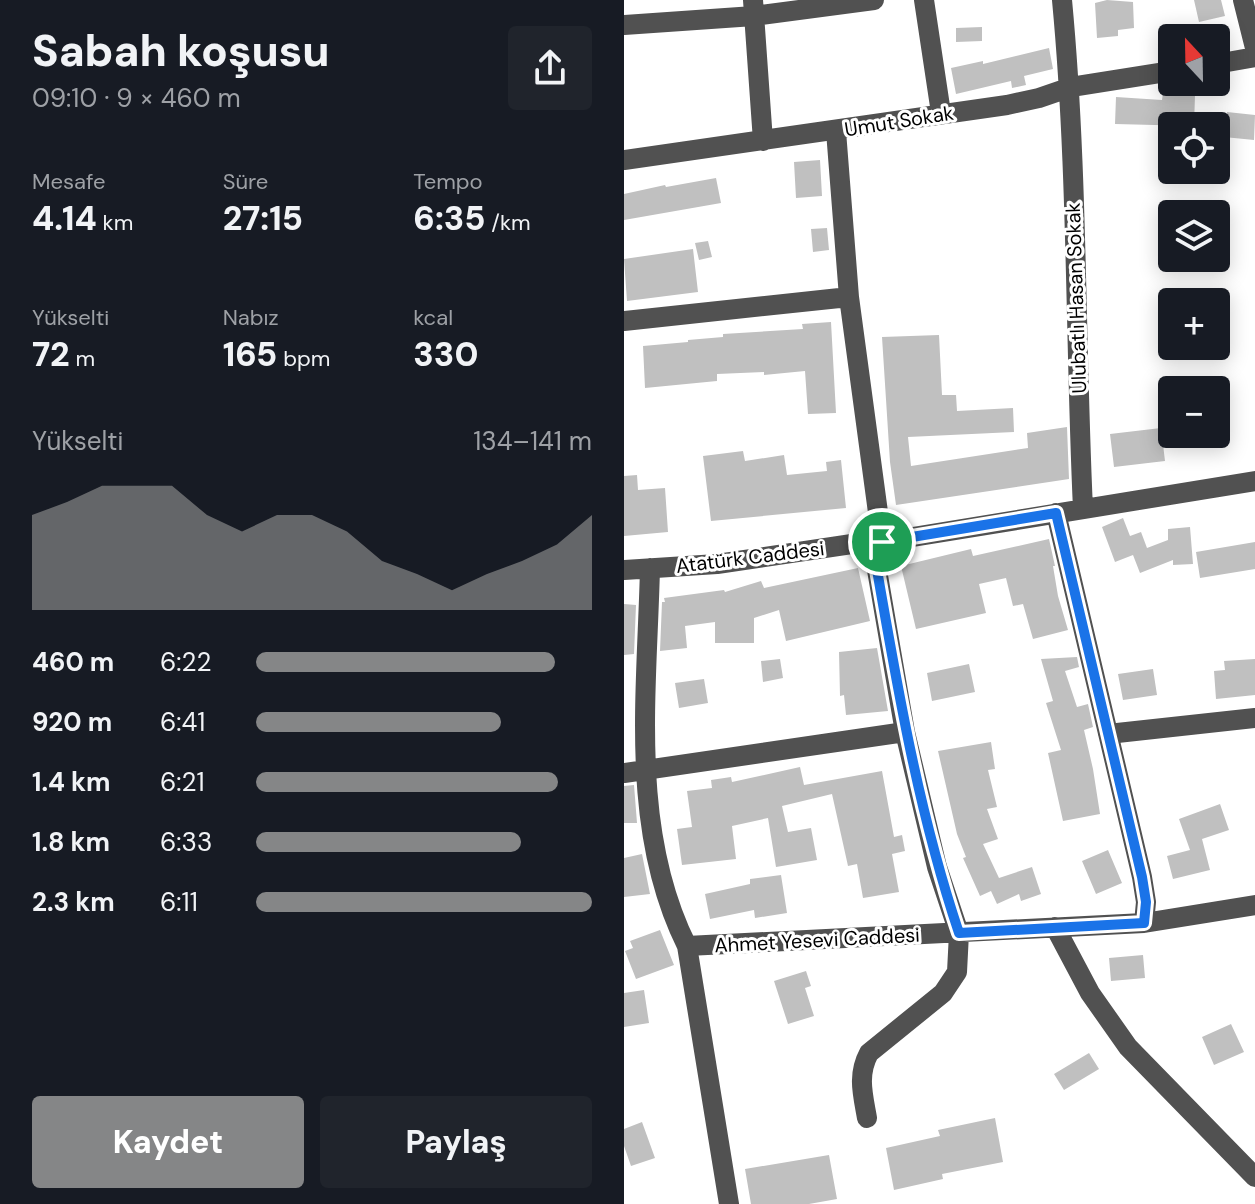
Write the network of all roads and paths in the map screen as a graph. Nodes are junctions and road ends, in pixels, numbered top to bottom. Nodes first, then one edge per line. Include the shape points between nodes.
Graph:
1 (874, 0) edge
2 (924, 0) edge
3 (1062, 0) edge
4 (1243, 0) edge
5 (753, 8) edge
6 (624, 25) edge
7 (1255, 48) edge
8 (1255, 57) edge
9 (1230, 61) edge
10 (1158, 73) edge
11 (1071, 87) junction
12 (941, 113) junction
13 (836, 131) junction
14 (763, 141) junction
15 (624, 160) edge
16 (849, 297) junction
17 (624, 321) edge
18 (1255, 481) edge
19 (1083, 509) junction
20 (1056, 513) junction
21 (877, 541) junction
22 (650, 568) junction
23 (624, 570) edge
24 (1255, 718) edge
25 (905, 732) junction
26 (1108, 734) junction
27 (647, 771) junction
28 (624, 773) edge
29 (1255, 905) edge
30 (1144, 923) junction
31 (1055, 927) junction
32 (959, 933) junction
33 (687, 946) junction
34 (867, 1118) dead end
35 (1255, 1177) edge
36 (729, 1204) edge

1 - 5 street
2 - 12 street
3 - 11 street, Ulubatlı Hasan Sokak
4 - 7 street
5 - 6 street
5 - 14 street
8 - 9 street
10 - 11 street, Umut Sokak
11 - 12 street, Umut Sokak via 1007,105
11 - 19 street, Ulubatlı Hasan Sokak
12 - 13 street, Umut Sokak
13 - 14 street, Umut Sokak
13 - 16 street
14 - 15 street, Umut Sokak
16 - 17 street
16 - 21 street
18 - 19 street, Atatürk Caddesi
19 - 20 street, Atatürk Caddesi
20 - 21 street, Atatürk Caddesi
20 - 26 street
21 - 22 street, Atatürk Caddesi
21 - 25 street
22 - 23 street, Atatürk Caddesi
22 - 27 street
24 - 26 street
25 - 27 street
25 - 32 street via 937,867
26 - 30 street via 1142,877
27 - 28 street
27 - 33 street via 659,874
29 - 30 street, Ahmet Yesevi Caddesi
30 - 31 street, Ahmet Yesevi Caddesi
31 - 32 street, Ahmet Yesevi Caddesi
31 - 35 street via 1090,993 1128,1047
32 - 33 street, Ahmet Yesevi Caddesi
32 - 34 street via 953,982 869,1053 862,1066
33 - 36 street, Ahmet Yesevi Caddesi

